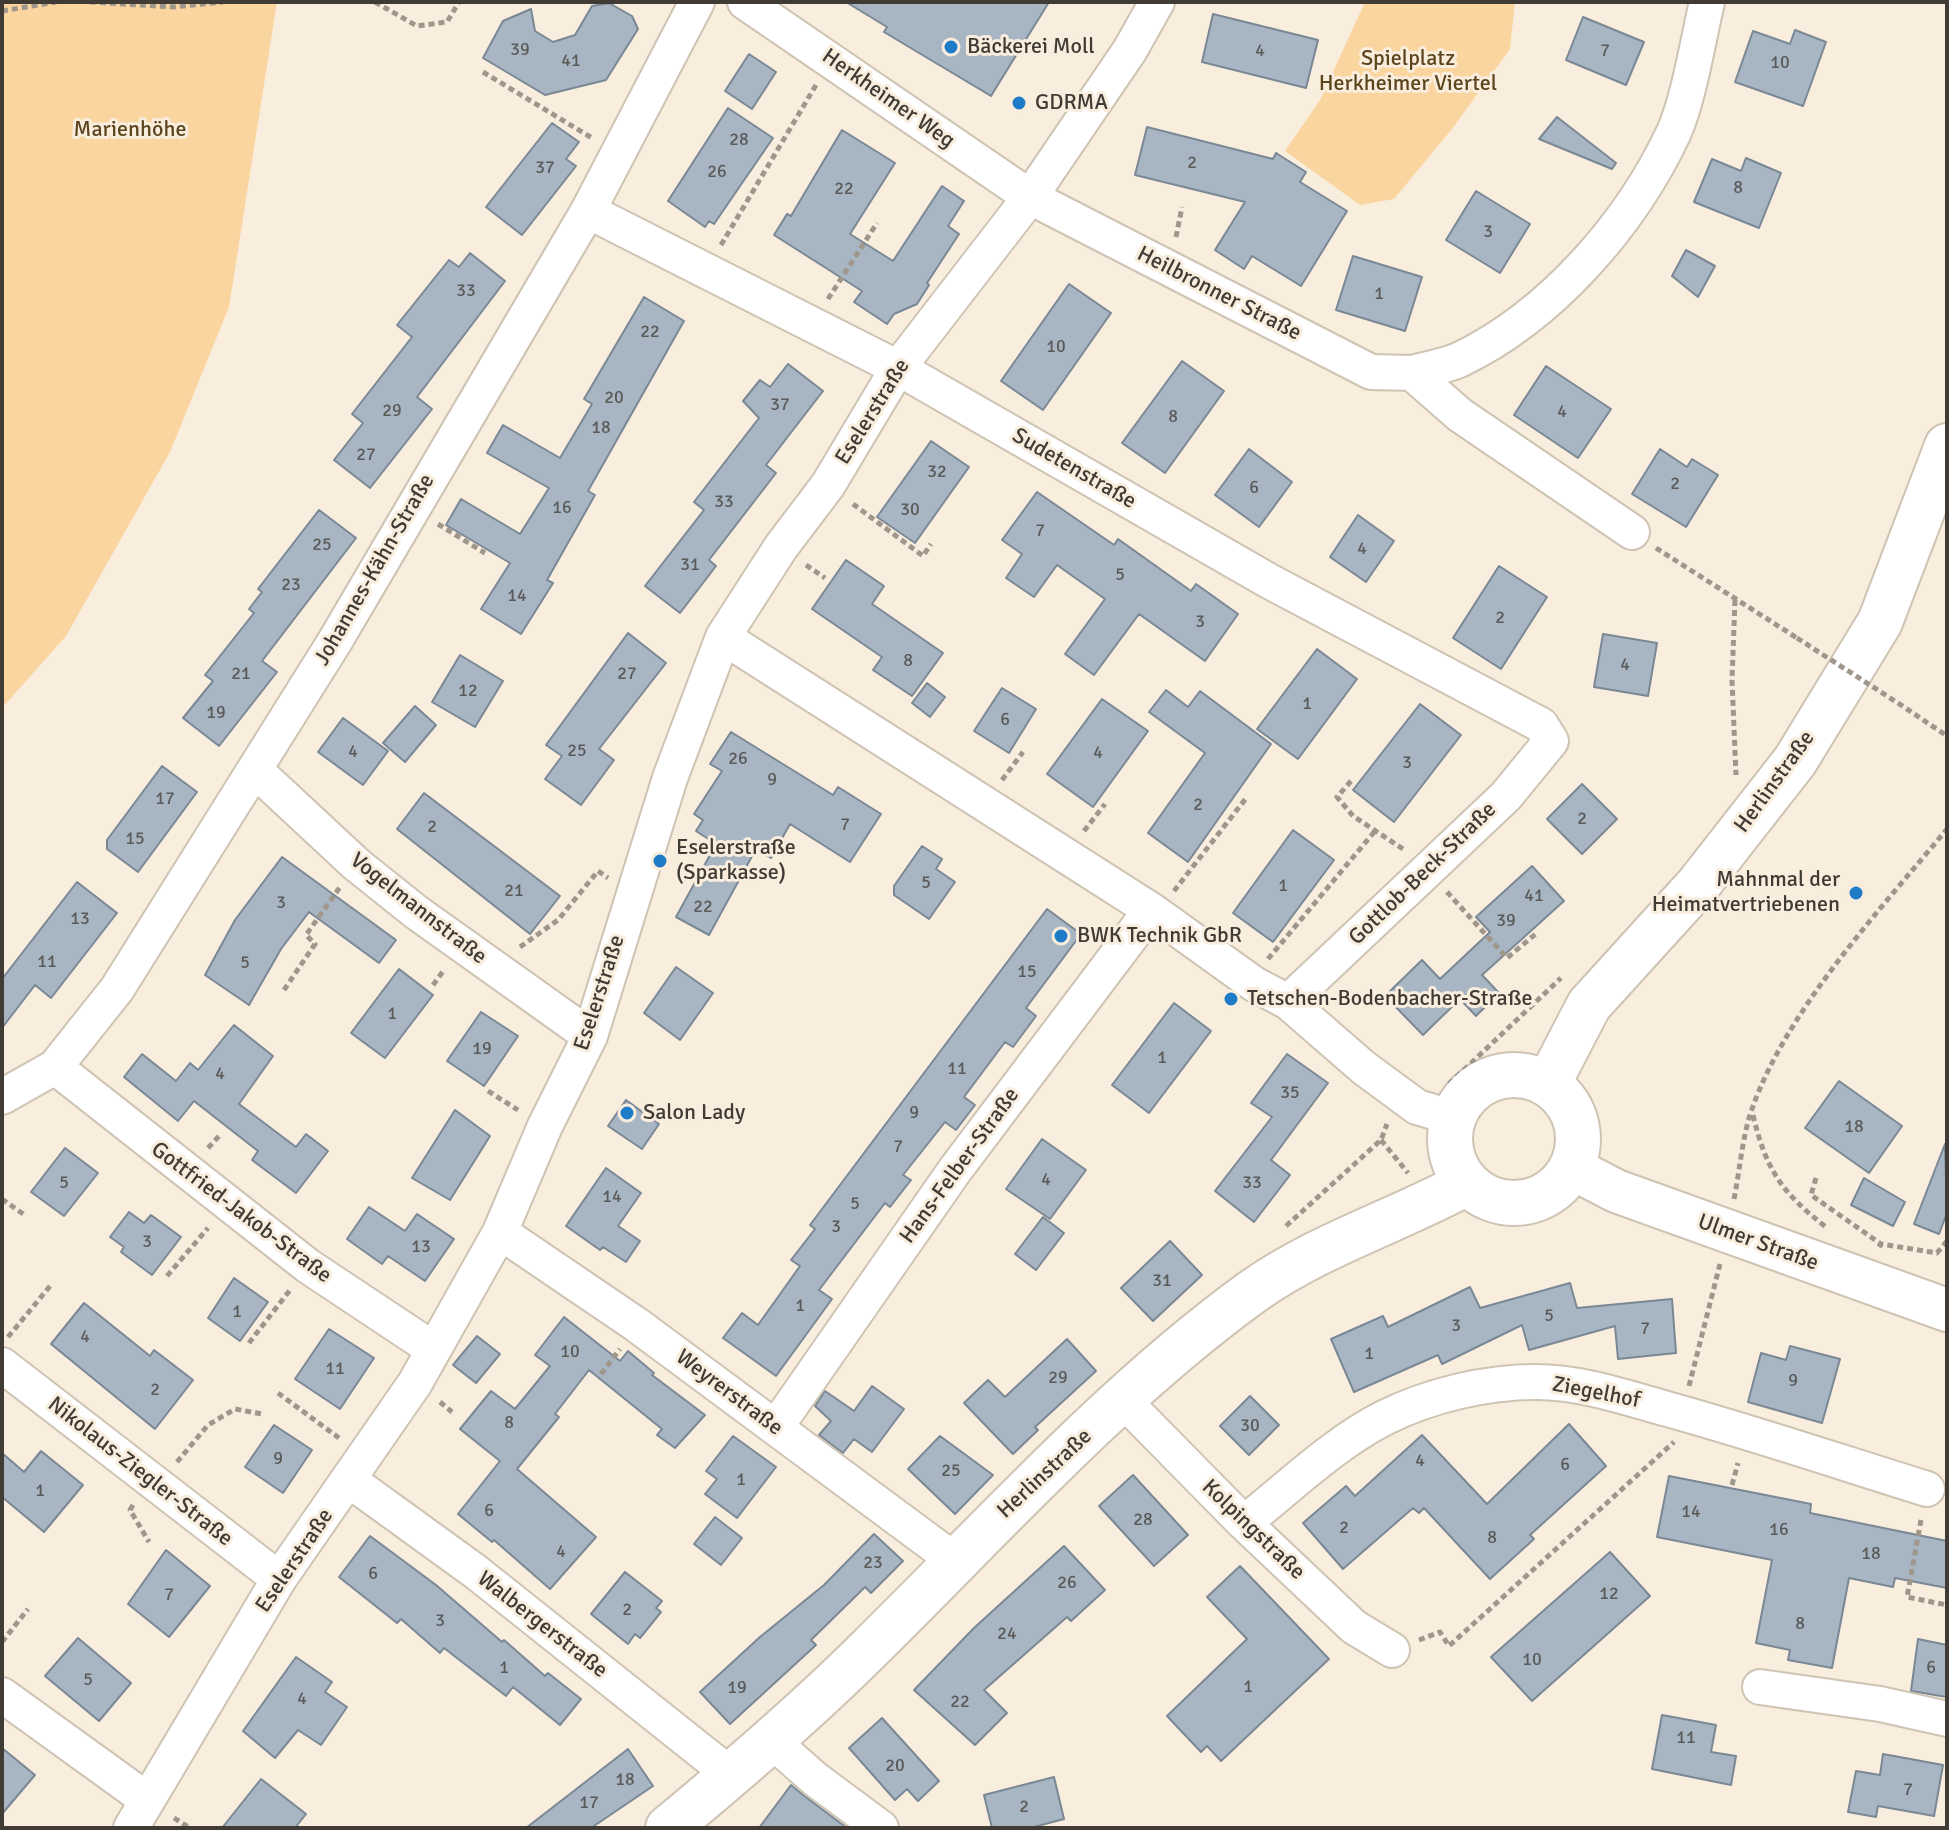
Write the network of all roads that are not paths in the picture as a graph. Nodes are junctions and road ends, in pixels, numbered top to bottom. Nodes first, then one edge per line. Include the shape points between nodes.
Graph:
1 (697, 2) edge
2 (1157, 2) edge
3 (1707, 2) edge
4 (760, 6) edge
5 (1030, 197) junction
6 (588, 211) junction
7 (898, 368) junction
8 (1412, 373) junction
9 (1947, 446) edge
10 (1632, 532) road end
11 (723, 637) junction
12 (1551, 741) joint
13 (255, 770) junction
14 (1154, 912) junction
15 (1288, 1002) junction
16 (590, 1036) junction
17 (55, 1067) junction
18 (1548, 1084) junction
19 (2, 1097) edge
20 (1454, 1118) junction
21 (1572, 1168) junction
22 (1467, 1183) junction
23 (500, 1232) junction
24 (1947, 1310) edge
25 (433, 1349) junction
26 (2, 1365) edge
27 (1124, 1401) junction
28 (776, 1427) junction
29 (356, 1468) junction
30 (1927, 1489) road end
31 (1244, 1523) junction
32 (954, 1560) junction
33 (279, 1579) junction
34 (1392, 1650) road end
35 (1760, 1687) dead end
36 (2, 1695) edge
37 (1947, 1719) edge
38 (772, 1741) junction
39 (731, 1775) junction
40 (139, 1813) edge
41 (668, 1828) edge
42 (881, 1828) edge

1 - 6 street, Johannes-Kähn-Straße
2 - 5 street, Eselerstraße
3 - 8 street, Heilbronner Straße via 1675,131 1631,204 1588,259 1530,314 1458,360
4 - 5 street, Herkheimer Weg
5 - 7 street, Eselerstraße
5 - 8 street, Heilbronner Straße via 1371,372
6 - 7 street, Sudetenstraße
6 - 13 street, Johannes-Kähn-Straße
7 - 11 street, Eselerstraße via 828,485
7 - 12 street, Sudetenstraße via 1269,581 1541,725
8 - 10 street via 1460,415
9 - 18 main road, Herlinstraße via 1880,622 1795,761 1698,885 1589,1005
11 - 14 street
11 - 16 street, Eselerstraße via 670,778
12 - 15 street, Gottlob-Beck-Straße via 1506,796
13 - 16 street, Vogelmannstraße via 356,864
13 - 17 street, Johannes-Kähn-Straße via 117,989
14 - 15 street
14 - 28 street, Hans-Felber-Straße via 955,1170
15 - 20 street via 1410,1102
16 - 23 street, Eselerstraße
17 - 19 street, Johannes-Kähn-Straße
17 - 25 street, Gottfried-Jakob-Straße via 308,1266
18 - 20 main road via 1512,1075 1493,1079 1476,1087
18 - 21 main road via 1573,1113 1578,1140
20 - 22 main road via 1451,1152
21 - 22 main road via 1560,1185 1524,1203 1483,1196
21 - 24 street, Ulmer Straße via 1616,1191
22 - 27 main road, Herlinstraße via 1309,1254 1251,1293
23 - 25 street, Eselerstraße
23 - 28 street, Weyrerstraße
25 - 29 street, Eselerstraße
26 - 33 street, Nikolaus-Ziegler-Straße
27 - 31 street, Kolpingstraße
27 - 32 main road, Herlinstraße
28 - 32 street, Weyrerstraße
29 - 33 street, Eselerstraße
29 - 39 street, Walbergerstraße via 476,1572
30 - 31 street, Ziegelhof via 1587,1387 1537,1382 1435,1398 1384,1418
31 - 34 street, Kolpingstraße via 1354,1627
32 - 38 main road, Herlinstraße
33 - 40 street, Eselerstraße
35 - 37 street
36 - 40 street
38 - 39 main road, Herlinstraße
38 - 42 street
39 - 41 main road, Herlinstraße

